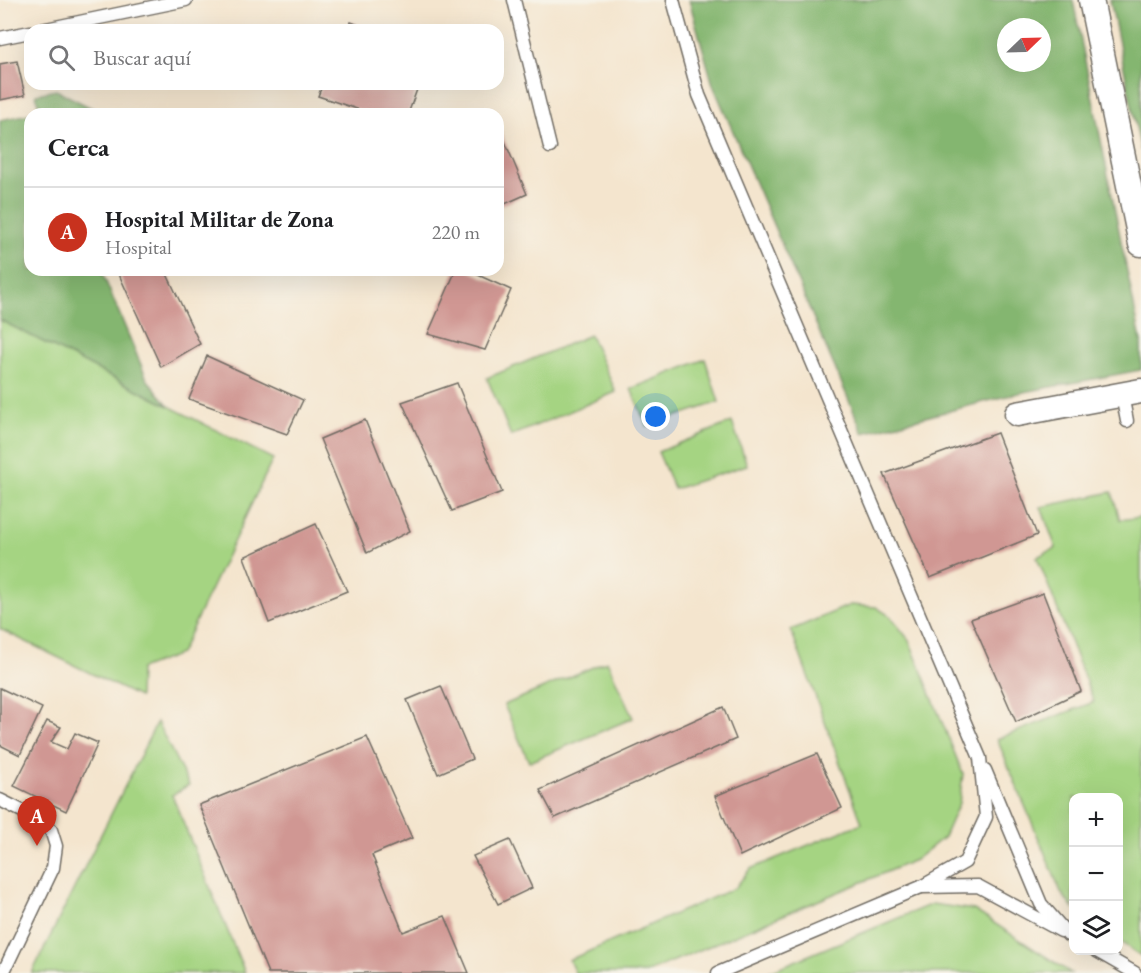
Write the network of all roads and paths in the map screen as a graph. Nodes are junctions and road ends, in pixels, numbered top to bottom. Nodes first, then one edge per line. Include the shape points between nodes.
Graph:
1 (186, 0) edge
2 (514, 0) edge
3 (673, 0) edge
4 (1092, 0) edge
5 (69, 24) edge
6 (24, 33) edge
7 (0, 38) edge
8 (550, 147) dead end
9 (1141, 244) edge
10 (1131, 393) edge
11 (1017, 414) dead end
12 (1127, 421) dead end
13 (980, 758) junction
14 (0, 800) edge
15 (921, 887) junction
16 (1069, 934) edge
17 (1069, 935) edge
18 (1102, 955) edge
19 (3, 973) edge
20 (718, 973) edge
21 (1135, 973) edge

1 - 5 lane
2 - 8 lane
3 - 13 lane via 699,95
4 - 9 street
6 - 7 lane
10 - 11 street
10 - 12 lane
13 - 15 lane via 986,817 965,862
13 - 16 lane via 1041,904
14 - 19 lane via 51,830 56,846 53,868
15 - 17 lane via 978,886
15 - 20 lane
18 - 21 lane

